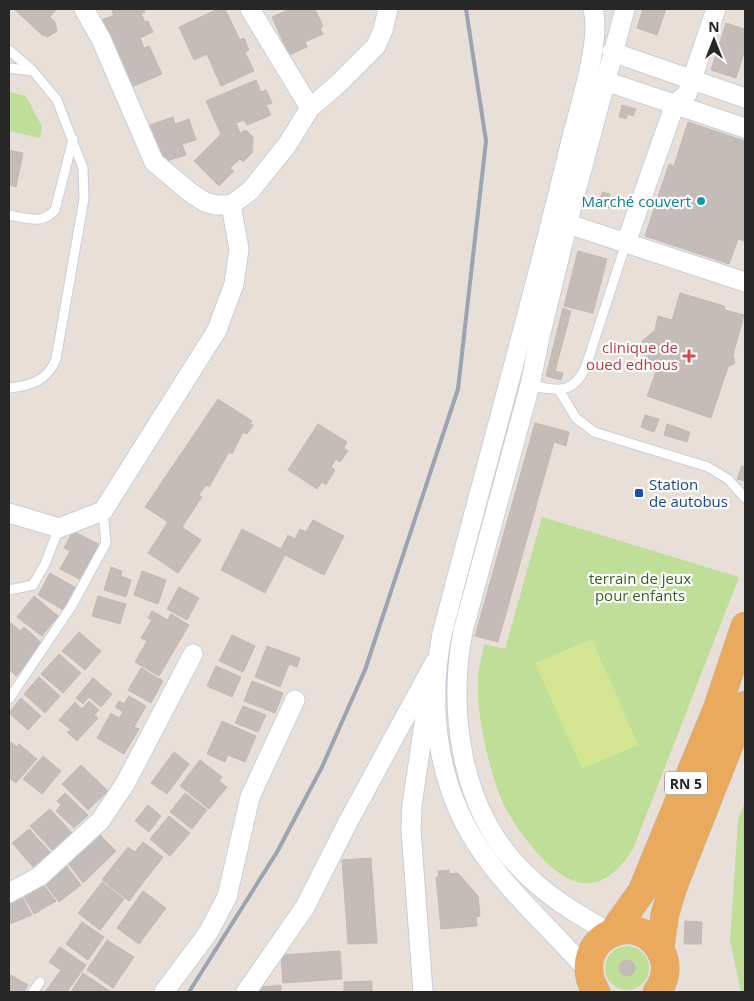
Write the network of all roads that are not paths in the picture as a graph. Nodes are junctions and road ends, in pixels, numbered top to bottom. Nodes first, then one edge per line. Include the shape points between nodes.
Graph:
1 (84, 9) edge
2 (250, 9) edge
3 (388, 9) edge
4 (593, 9) edge
5 (625, 9) edge
6 (716, 9) edge
7 (9, 50) edge
8 (612, 52) junction
9 (9, 68) edge
10 (33, 71) junction
11 (692, 80) junction
12 (604, 81) junction
13 (745, 98) edge
14 (675, 104) junction
15 (310, 108) junction
16 (745, 128) edge
17 (73, 139) junction
18 (231, 205) junction
19 (9, 215) edge
20 (568, 224) junction
21 (626, 243) junction
22 (745, 282) edge
23 (9, 380) edge
24 (530, 385) junction
25 (19, 387) junction
26 (9, 388) edge
27 (559, 390) junction
28 (745, 496) edge
29 (103, 511) junction
30 (9, 513) edge
31 (59, 528) junction
32 (9, 590) edge
33 (745, 626) edge
34 (193, 654) dead end
35 (438, 656) junction
36 (9, 699) edge
37 (295, 700) dead end
38 (745, 705) edge
39 (438, 739) junction
40 (415, 781) junction
41 (9, 893) edge
42 (612, 932) junction
43 (660, 948) junction
44 (40, 982) dead end
45 (592, 985) edge
46 (33, 992) edge
47 (164, 992) edge
48 (246, 992) edge
49 (423, 992) edge
50 (657, 992) edge

1 - 18 street via 101,39 154,162 205,202
2 - 15 street
3 - 15 street via 383,30 367,57
4 - 35 street via 595,33 555,208
5 - 8 street
6 - 11 street
7 - 10 lane
8 - 11 street
8 - 12 street
9 - 10 lane
10 - 17 lane via 57,100
11 - 13 street
11 - 14 street via 687,94
12 - 14 street
12 - 20 street
14 - 16 street
14 - 21 street
15 - 18 street via 250,191
17 - 19 lane via 55,210 40,220
17 - 25 lane via 83,168 84,199 56,359 52,370 37,383
18 - 29 street via 239,249 234,284 217,330
20 - 21 street
20 - 24 street
21 - 22 street
21 - 27 lane via 582,375 570,387
23 - 25 lane
24 - 27 lane
24 - 42 street via 463,631 458,656 458,723 471,782 493,833 515,864 552,898
25 - 26 lane
27 - 28 lane via 576,418 594,432 708,467 728,479
29 - 31 street
29 - 36 lane via 106,544 71,606
30 - 31 street
31 - 32 lane via 33,585
33 - 42 main road, RN 5 via 716,709 642,891
34 - 41 street via 125,784 100,821 40,876
35 - 39 street via 435,702
35 - 40 street via 429,691
35 - 48 street via 305,907
37 - 47 street via 250,797 227,897 208,933
38 - 43 main road, RN 5 via 673,887
39 - 40 street via 426,754
39 - 45 street via 444,772 467,828 484,854
40 - 49 street via 411,830
42 - 43 main road via 639,931
42 - 45 main road via 594,947 589,958
43 - 50 main road via 666,973
44 - 46 lane

